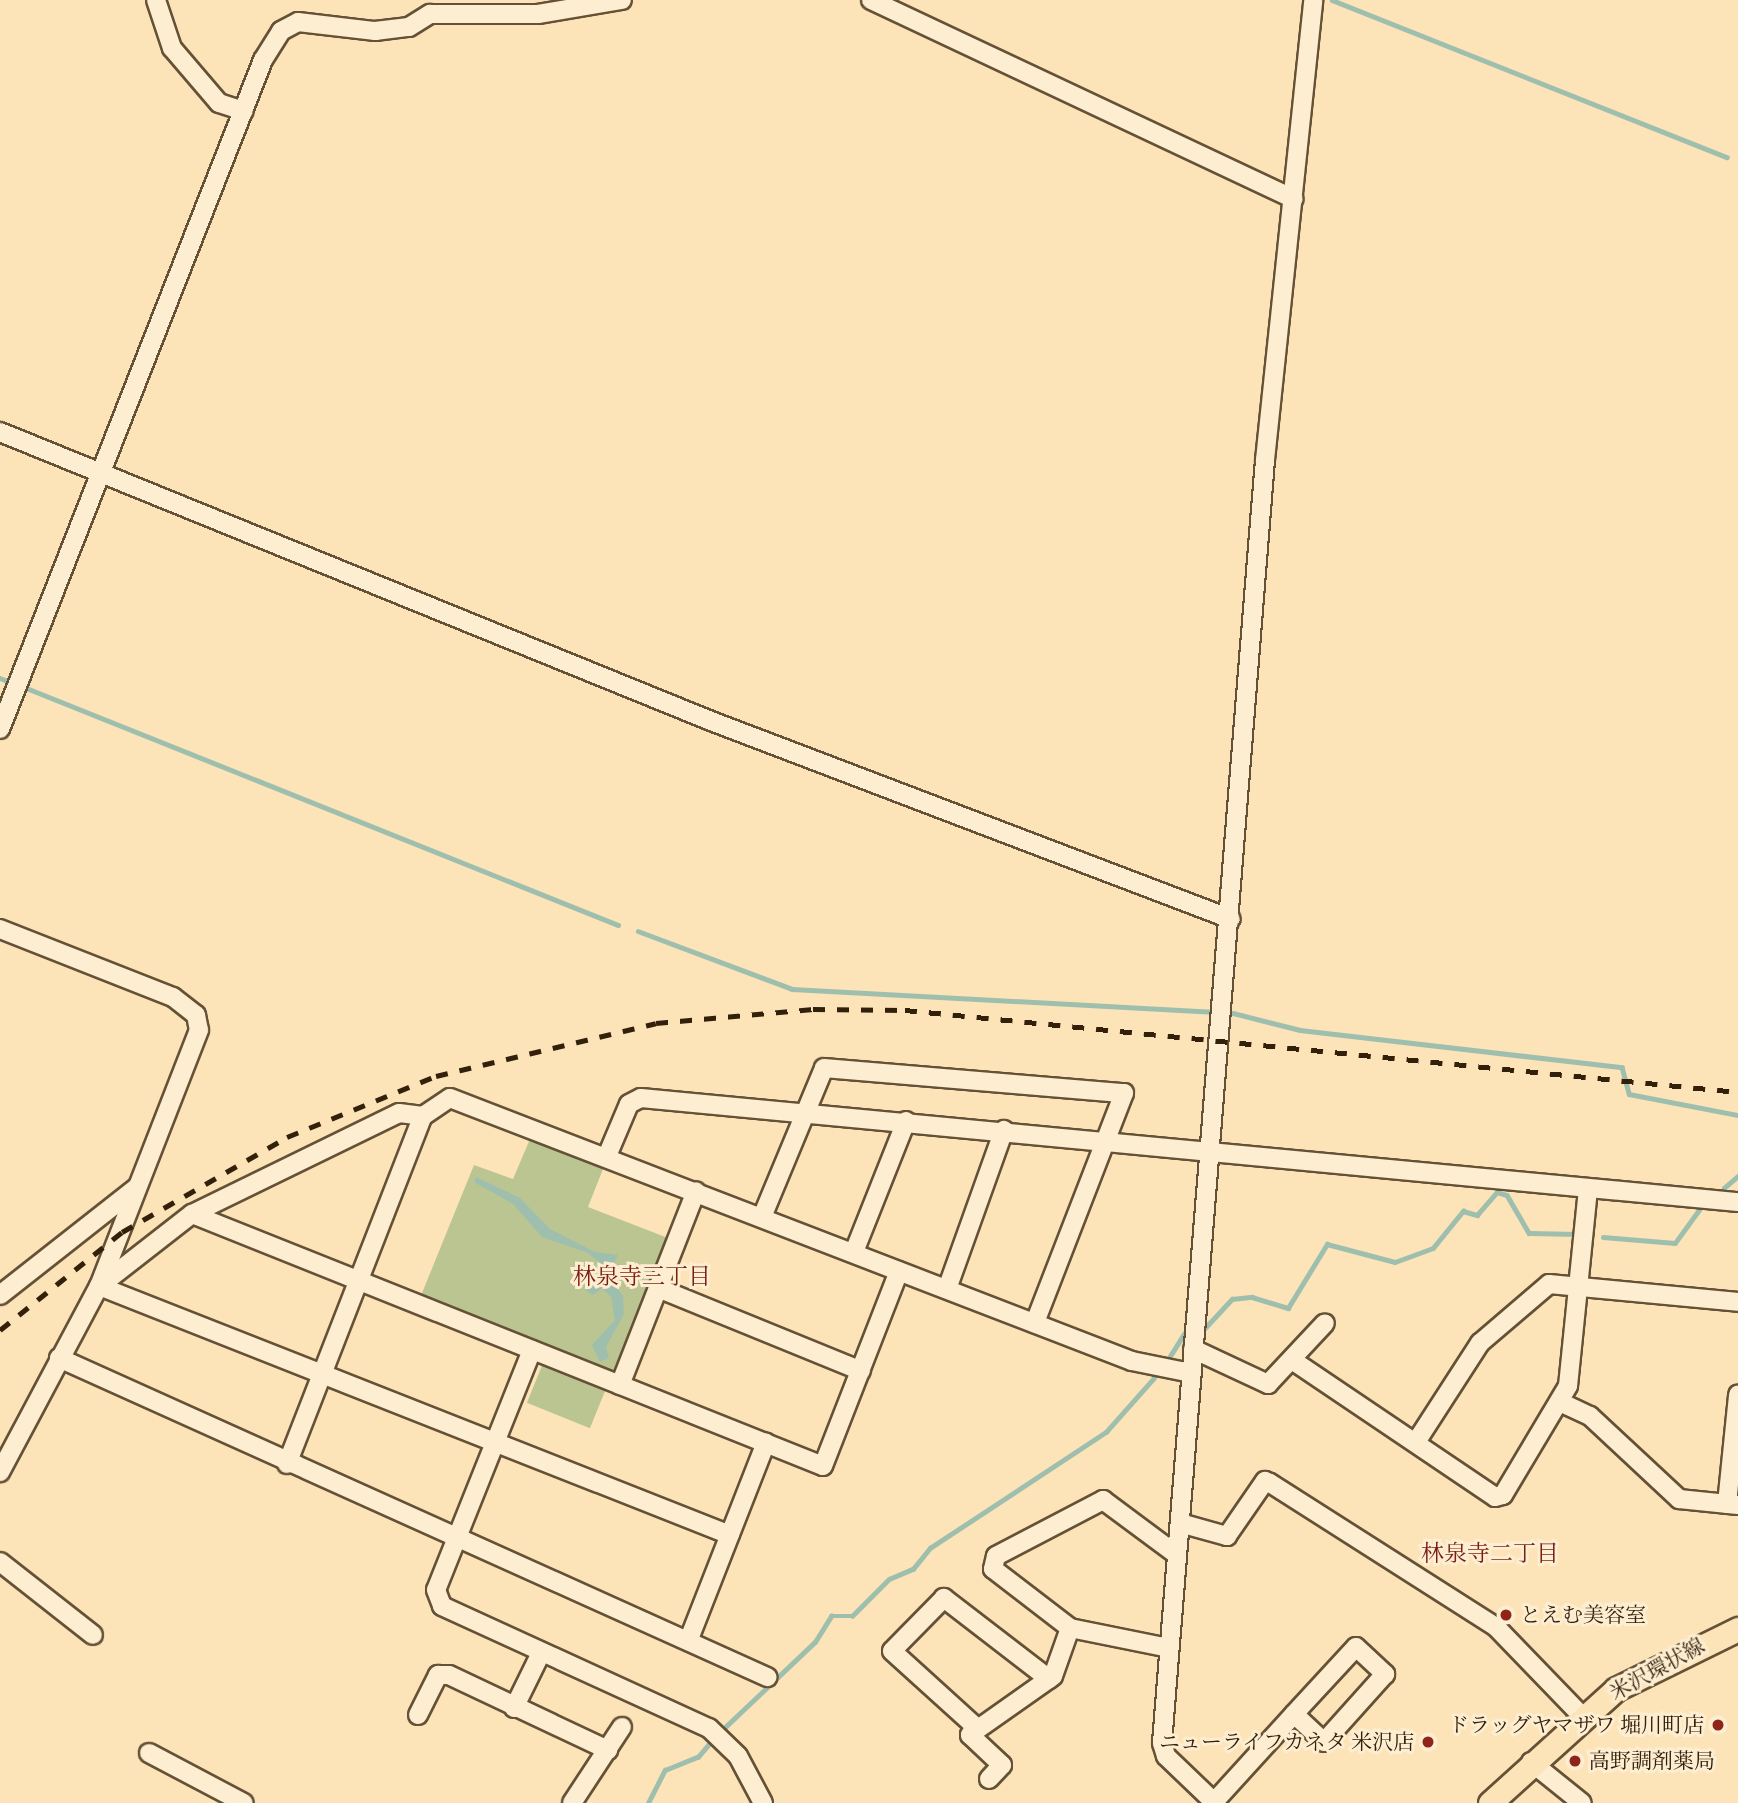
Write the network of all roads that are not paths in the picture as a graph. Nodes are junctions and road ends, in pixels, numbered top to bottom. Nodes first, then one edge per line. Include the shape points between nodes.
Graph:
1 (156, 0) edge
2 (621, 0) edge
3 (871, 0) edge
4 (1313, 0) edge
5 (244, 111) junction
6 (1294, 199) junction
7 (0, 432) edge
8 (103, 473) junction
9 (0, 729) edge
10 (1231, 919) junction
11 (0, 929) edge
12 (804, 1113) junction
13 (424, 1116) junction
14 (906, 1121) junction
15 (1004, 1130) junction
16 (1107, 1140) junction
17 (1211, 1150) junction
18 (607, 1156) junction
19 (137, 1186) junction
20 (1588, 1190) junction
21 (696, 1191) junction
22 (1738, 1202) edge
23 (192, 1214) junction
24 (762, 1217) junction
25 (854, 1252) junction
26 (899, 1271) junction
27 (358, 1280) junction
28 (99, 1286) junction
29 (1580, 1287) junction
30 (658, 1288) junction
31 (947, 1289) junction
32 (0, 1295) edge
33 (1738, 1302) edge
34 (1035, 1323) junction
35 (1325, 1323) dead end
36 (1193, 1349) junction
37 (532, 1350) junction
38 (59, 1358) junction
39 (1292, 1360) junction
40 (861, 1371) junction
41 (1191, 1373) junction
42 (322, 1374) junction
43 (620, 1385) junction
44 (1738, 1395) edge
45 (1562, 1403) junction
46 (496, 1441) junction
47 (1416, 1442) junction
48 (766, 1443) junction
49 (286, 1464) junction
50 (0, 1472) edge
51 (1733, 1504) edge
52 (1180, 1522) junction
53 (730, 1535) junction
54 (458, 1540) junction
55 (1177, 1555) junction
56 (0, 1562) edge
57 (1070, 1628) junction
58 (1738, 1629) edge
59 (93, 1635) dead end
60 (689, 1639) junction
61 (1169, 1648) junction
62 (541, 1653) junction
63 (767, 1677) dead end
64 (1049, 1679) junction
65 (514, 1709) junction
66 (1294, 1714) junction
67 (418, 1715) dead end
68 (1581, 1715) junction
69 (622, 1727) dead end
70 (976, 1727) junction
71 (608, 1750) junction
72 (149, 1753) dead end
73 (1531, 1762) junction
74 (989, 1779) dead end
75 (1214, 1802) edge
76 (244, 1803) edge
77 (572, 1803) edge
78 (763, 1803) edge
79 (1490, 1803) edge
80 (1582, 1803) edge

1 - 5 street via 172,48 219,103
2 - 5 street via 538,14 430,14 409,27 375,31 298,22 281,31 263,60
3 - 6 street
4 - 6 street
5 - 8 street
6 - 10 street via 1265,460
7 - 8 street
8 - 9 street
8 - 10 street via 711,721
10 - 17 street
11 - 19 street via 173,997 196,1015 194,1049
12 - 14 street
12 - 16 street via 824,1068 1124,1093
12 - 18 street via 642,1098 629,1104
12 - 24 street
13 - 18 street via 450,1098 468,1100
13 - 23 street via 399,1113
13 - 27 street
14 - 15 street
14 - 25 street
15 - 16 street
15 - 31 street
16 - 17 street
16 - 34 street
17 - 20 street
17 - 36 street
18 - 21 street
19 - 28 street
19 - 32 street
20 - 22 street
20 - 29 street
21 - 24 street
21 - 30 street
23 - 27 street
23 - 28 street
24 - 25 street
25 - 26 street
26 - 31 street
26 - 40 street
27 - 37 street
27 - 42 street
28 - 38 street
28 - 42 street
29 - 33 street
29 - 45 street
29 - 47 street via 1549,1284 1532,1292 1480,1343
30 - 40 street
30 - 43 street
31 - 34 street
34 - 41 street via 1132,1361
35 - 39 street
36 - 39 street via 1210,1352 1265,1384
36 - 41 street
37 - 43 street
37 - 46 street
38 - 49 street
38 - 50 street via 32,1421
39 - 47 street
40 - 48 street via 823,1466
41 - 52 street
42 - 46 street
42 - 49 street
43 - 48 street
44 - 51 street
45 - 47 street via 1503,1495 1495,1497
45 - 51 street via 1590,1416 1679,1499
46 - 53 street
46 - 54 street
48 - 53 street
49 - 54 street
52 - 55 street
52 - 68 street via 1227,1536 1265,1481 1270,1483 1496,1627
53 - 60 street
54 - 60 street
54 - 62 street via 436,1590 442,1606
55 - 57 street via 1103,1500 996,1556 993,1569
55 - 61 street
56 - 59 street
57 - 61 street
57 - 64 street
58 - 68 main road, 米沢環状線 via 1642,1673
60 - 63 street
61 - 75 street via 1162,1742 1166,1756
62 - 65 street
62 - 78 street via 709,1728 738,1756
64 - 70 street
64 - 70 street via 944,1598 892,1651
65 - 67 street via 438,1675
65 - 71 street
66 - 66 street via 1356,1647 1385,1674 1324,1742
66 - 75 street
68 - 73 main road, 米沢環状線
69 - 71 street
70 - 74 street via 970,1735 1002,1765
71 - 77 street
72 - 76 street
73 - 79 main road, 米沢環状線
73 - 80 street

